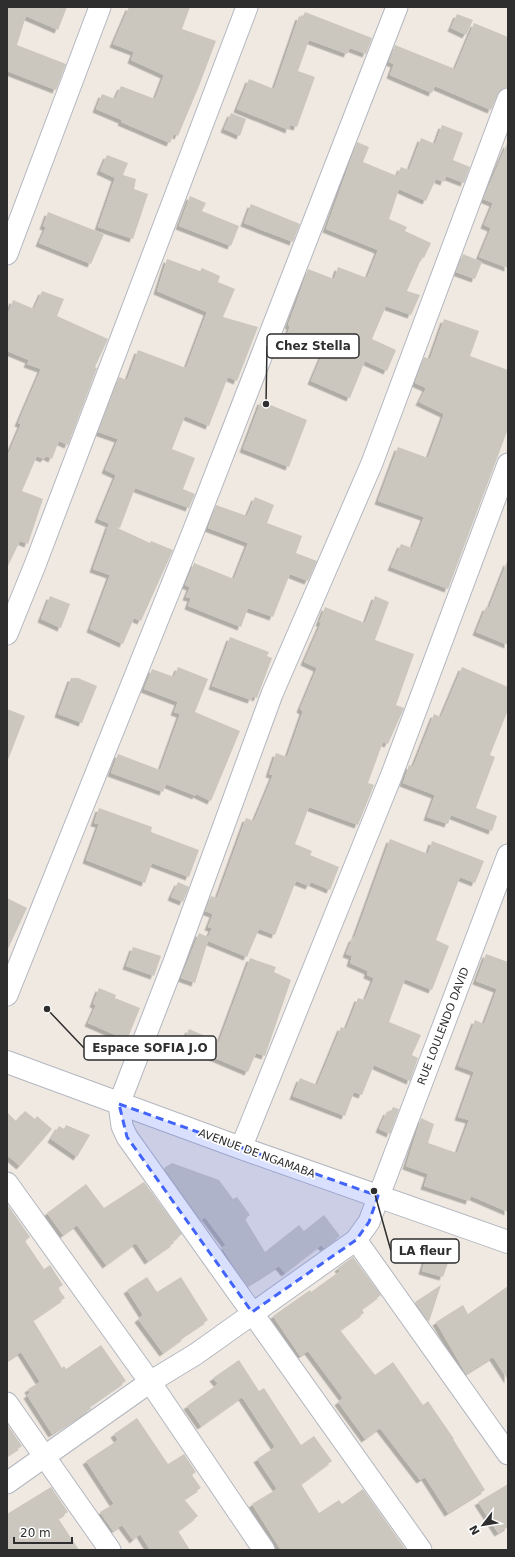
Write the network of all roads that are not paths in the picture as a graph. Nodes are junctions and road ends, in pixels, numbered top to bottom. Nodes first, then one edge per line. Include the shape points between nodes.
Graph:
1 (100, 7) edge
2 (247, 7) edge
3 (397, 7) edge
4 (508, 99) edge
5 (7, 254) edge
6 (508, 464) edge
7 (7, 634) edge
8 (508, 855) edge
9 (7, 995) edge
10 (7, 1062) edge
11 (119, 1104) junction
12 (241, 1148) junction
13 (7, 1183) edge
14 (378, 1196) junction
15 (507, 1238) edge
16 (356, 1240) junction
17 (252, 1312) junction
18 (150, 1382) junction
19 (7, 1403) edge
20 (508, 1454) edge
21 (45, 1455) junction
22 (7, 1483) edge
23 (110, 1550) edge
24 (264, 1550) edge
25 (421, 1550) edge

1 - 5 street
2 - 7 street
3 - 9 street via 184,554
4 - 11 street via 372,463 272,694
6 - 12 street via 392,774
8 - 14 street, RUE LOULENDO DAVID
10 - 11 main road, AVENUE DE NGAMABA
11 - 12 main road, AVENUE DE NGAMABA
11 - 17 street via 122,1126 127,1137
12 - 14 main road, AVENUE DE NGAMABA
13 - 18 street
14 - 15 main road, AVENUE DE NGAMABA
14 - 16 street, RUE LOULENDO DAVID via 369,1222
16 - 17 street, RUE LOULENDO DAVID
16 - 20 street
17 - 18 street, RUE LOULENDO DAVID via 196,1354
17 - 25 street
18 - 21 street, RUE LOULENDO DAVID
18 - 24 street
19 - 21 street
21 - 22 street, RUE LOULENDO DAVID
21 - 23 street

